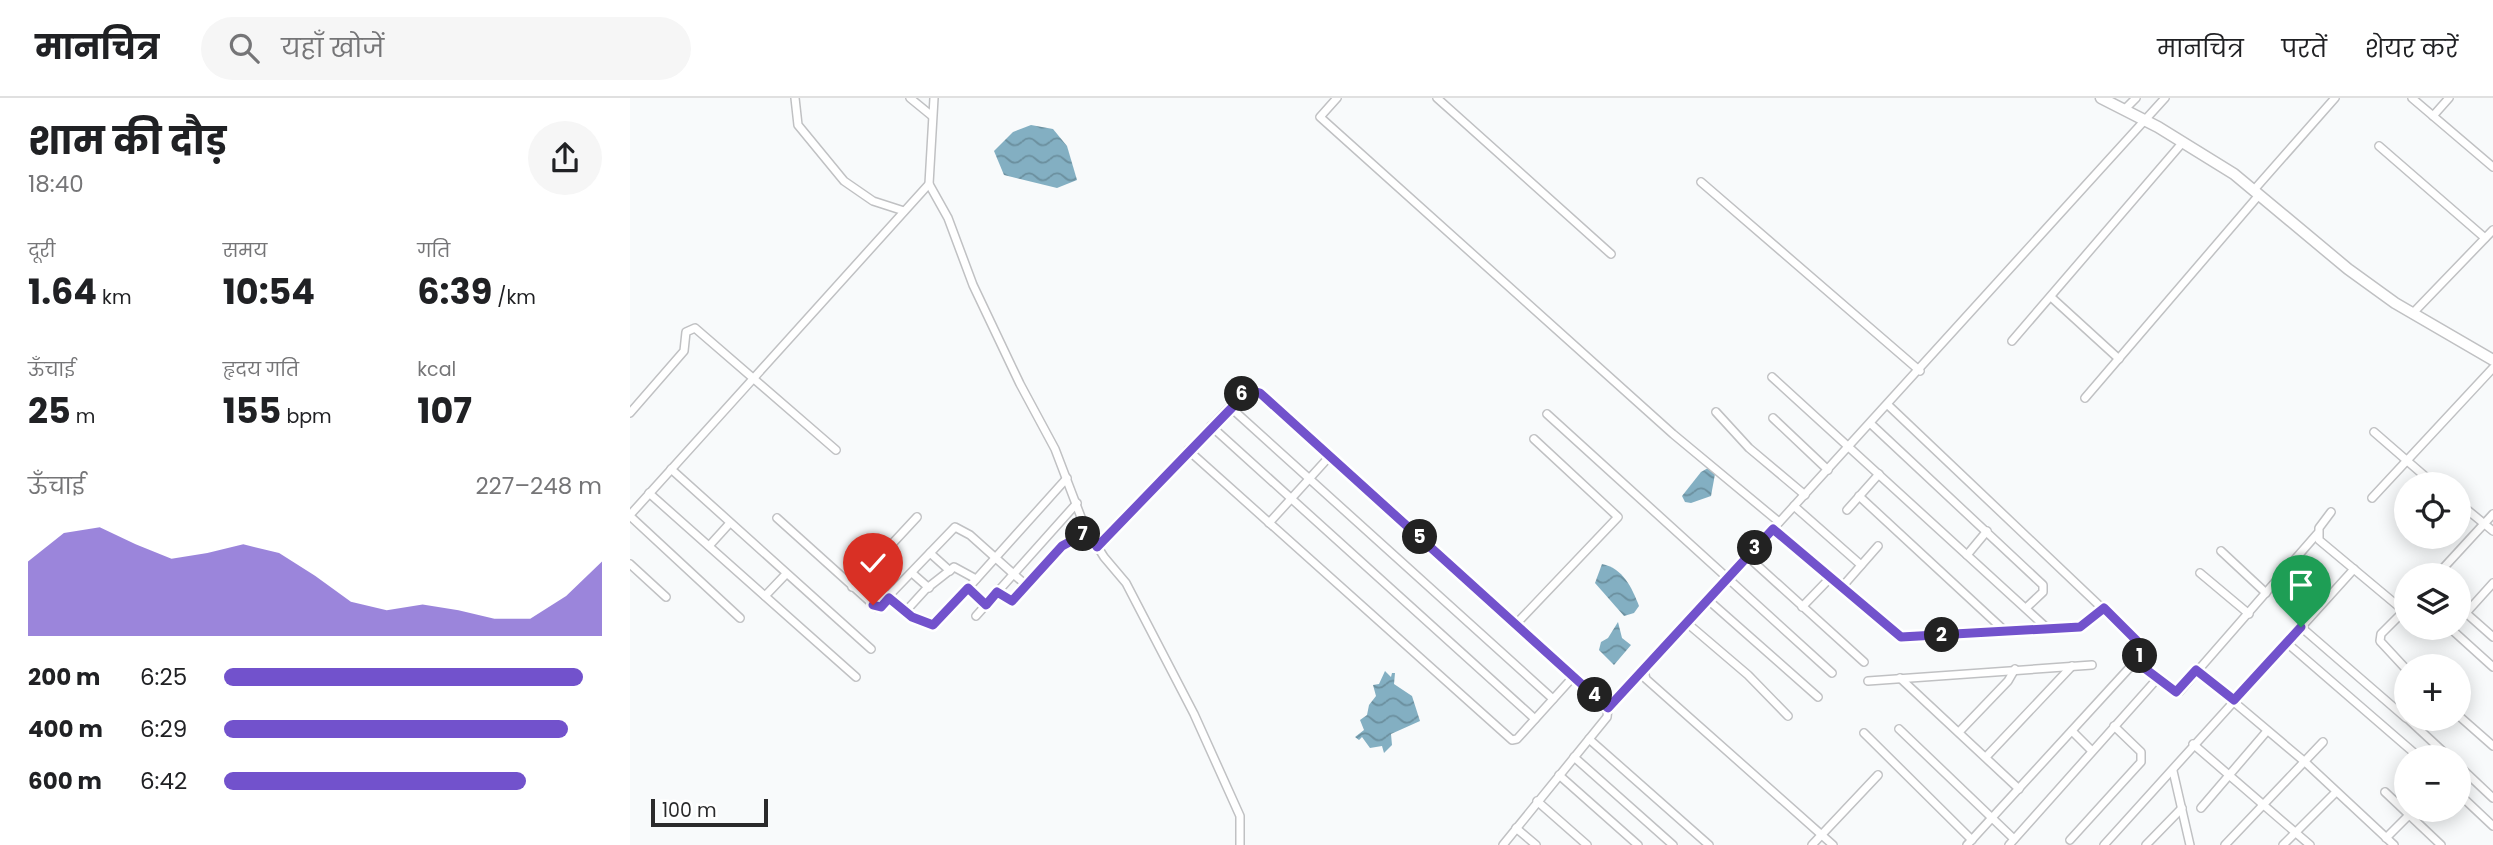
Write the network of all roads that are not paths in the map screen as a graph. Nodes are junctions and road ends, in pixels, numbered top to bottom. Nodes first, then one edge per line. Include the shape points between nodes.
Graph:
1 (795, 98) edge
2 (910, 98) edge
3 (934, 98) edge
4 (1337, 98) edge
5 (1437, 98) edge
6 (2101, 98) edge
7 (2136, 98) edge
8 (2165, 98) edge
9 (2335, 98) edge
10 (2412, 98) edge
11 (2449, 98) edge
12 (2124, 110) junction
13 (932, 116) junction
14 (2433, 116) junction
15 (2144, 121) junction
16 (2183, 142) junction
17 (2379, 146) dead end
18 (2493, 167) edge
19 (1701, 182) dead end
20 (929, 184) junction
21 (2256, 193) junction
22 (904, 211) junction
23 (2493, 230) edge
24 (2485, 238) junction
25 (1611, 254) dead end
26 (2051, 297) junction
27 (2413, 313) junction
28 (2012, 341) dead end
29 (2119, 359) junction
30 (2493, 360) edge
31 (2493, 368) edge
32 (1920, 371) junction
33 (754, 377) junction
34 (1772, 377) dead end
35 (2085, 398) dead end
36 (1888, 405) junction
37 (1230, 407) junction
38 (1716, 412) dead end
39 (630, 414) edge
40 (1547, 414) dead end
41 (1773, 418) dead end
42 (1871, 424) junction
43 (1211, 426) junction
44 (2374, 432) dead end
45 (1534, 439) dead end
46 (1849, 447) junction
47 (836, 450) dead end
48 (1188, 450) junction
49 (1329, 457) junction
50 (2406, 462) junction
51 (671, 469) junction
52 (1828, 470) junction
53 (2419, 472) edge
54 (1878, 474) junction
55 (1067, 478) junction
56 (1309, 479) junction
57 (649, 493) junction
58 (1805, 495) junction
59 (1859, 496) junction
60 (1291, 498) junction
61 (2372, 498) dead end
62 (1077, 503) junction
63 (1794, 506) junction
64 (1847, 510) dead end
65 (2331, 512) dead end
66 (2471, 512) edge
67 (2493, 514) edge
68 (630, 515) edge
69 (917, 517) dead end
70 (778, 518) dead end
71 (1269, 523) junction
72 (2485, 523) junction
73 (729, 524) junction
74 (1776, 526) junction
75 (1987, 531) junction
76 (2493, 531) edge
77 (1088, 532) junction
78 (2317, 534) junction
79 (709, 546) junction
80 (1878, 546) dead end
81 (1097, 547) junction
82 (2221, 551) dead end
83 (930, 553) junction
84 (1967, 555) junction
85 (1747, 556) junction
86 (995, 558) junction
87 (2449, 563) edge
88 (630, 564) edge
89 (1861, 565) junction
90 (2354, 569) junction
91 (950, 571) junction
92 (912, 573) junction
93 (2200, 573) dead end
94 (786, 574) junction
95 (1013, 574) junction
96 (1727, 578) junction
97 (1831, 578) junction
98 (976, 579) junction
99 (2493, 583) edge
100 (1027, 586) junction
101 (852, 587) junction
102 (1842, 587) junction
103 (929, 588) junction
104 (968, 588) junction
105 (997, 592) junction
106 (2266, 593) junction
107 (765, 596) junction
108 (666, 597) dead end
109 (889, 598) junction
110 (1707, 599) junction
111 (2394, 601) edge
112 (986, 605) junction
113 (1802, 607) junction
114 (2026, 608) junction
115 (2104, 608) junction
116 (905, 612) junction
117 (2249, 614) junction
118 (976, 616) dead end
119 (740, 618) dead end
120 (2394, 621) edge
121 (1517, 623) junction
122 (1687, 623) junction
123 (2301, 627) junction
124 (2048, 629) junction
125 (2006, 632) junction
126 (2493, 638) edge
127 (2463, 640) edge
128 (2287, 643) junction
129 (871, 649) dead end
130 (2394, 656) edge
131 (2135, 661) junction
132 (1864, 662) dead end
133 (2073, 665) junction
134 (2092, 665) dead end
135 (2493, 667) edge
136 (2015, 669) junction
137 (2196, 670) junction
138 (1644, 671) junction
139 (1832, 673) dead end
140 (1574, 676) junction
141 (856, 677) dead end
142 (1900, 678) junction
143 (2157, 679) junction
144 (1868, 681) dead end
145 (1818, 697) dead end
146 (1553, 699) junction
147 (2234, 700) junction
148 (1608, 708) junction
149 (2394, 708) edge
150 (1788, 716) dead end
151 (1535, 719) junction
152 (2114, 726) junction
153 (2471, 727) edge
154 (1899, 729) dead end
155 (2072, 731) junction
156 (2267, 731) junction
157 (2420, 731) edge
158 (1864, 733) dead end
159 (1959, 733) junction
160 (1589, 739) junction
161 (2323, 742) dead end
162 (2193, 744) junction
163 (2405, 745) edge
164 (2435, 745) edge
165 (2493, 746) edge
166 (2092, 751) junction
167 (1574, 757) junction
168 (1986, 757) junction
169 (2305, 762) junction
170 (2173, 771) junction
171 (1559, 775) junction
172 (1878, 775) dead end
173 (2228, 776) junction
174 (2471, 777) edge
175 (2020, 789) junction
176 (2336, 792) junction
177 (2385, 792) dead end
178 (2493, 798) edge
179 (2394, 801) edge
180 (1537, 802) junction
181 (2264, 805) junction
182 (2471, 805) edge
183 (2182, 808) junction
184 (2201, 808) dead end
185 (1991, 819) junction
186 (2402, 822) edge
187 (2416, 822) edge
188 (2493, 826) edge
189 (1516, 828) junction
190 (2296, 832) junction
191 (1822, 834) junction
192 (2386, 838) junction
193 (2070, 840) dead end
194 (2012, 842) edge
195 (1969, 843) edge
196 (1240, 845) edge
197 (1503, 845) edge
198 (1536, 845) edge
199 (1587, 845) edge
200 (1638, 845) edge
201 (1673, 845) edge
202 (1709, 845) edge
203 (1812, 845) edge
204 (1833, 845) edge
205 (2104, 845) edge
206 (2146, 845) edge
207 (2190, 845) edge
208 (2225, 845) edge
209 (2283, 845) edge
210 (2310, 845) edge
211 (2394, 845) edge
212 (2441, 845) edge

1 - 22 street via 798,125 844,181 873,201
2 - 13 street
3 - 13 street
4 - 74 street via 1320,117
5 - 25 street
6 - 12 street
7 - 12 street
8 - 15 street
9 - 21 street
10 - 14 street
11 - 14 street
12 - 15 street
13 - 20 street
14 - 18 street
15 - 16 street
15 - 32 street
16 - 21 street
16 - 26 street
17 - 24 street
19 - 32 street
20 - 22 street
20 - 55 street
21 - 27 street via 2348,269
21 - 29 street
22 - 33 street
23 - 24 street
24 - 27 street
26 - 28 street
26 - 29 street
27 - 30 street
29 - 35 street
31 - 50 street
32 - 36 street
33 - 39 street via 691,327 684,351
33 - 47 street
33 - 51 street
34 - 46 street
36 - 42 street
36 - 115 street
37 - 43 street
37 - 49 street via 1244,392 1255,390
37 - 56 street
38 - 58 street via 1749,448
40 - 96 street
41 - 52 street
42 - 46 street
42 - 75 street
43 - 48 street
43 - 60 street
44 - 50 street
45 - 121 street via 1618,517
46 - 52 street
46 - 54 street
48 - 71 street
48 - 81 street
49 - 56 street
49 - 121 street
50 - 53 street
50 - 61 street
51 - 57 street
51 - 73 street
52 - 58 street
54 - 59 street
54 - 84 street
55 - 62 street
55 - 86 street
56 - 60 street
56 - 146 street
57 - 68 street
57 - 79 street
58 - 63 street
59 - 64 street
59 - 125 street
60 - 71 street
60 - 151 street
62 - 77 street
62 - 95 street
63 - 74 street
63 - 89 street
65 - 78 street
66 - 72 street
67 - 72 street
68 - 119 street
69 - 101 street
70 - 101 street
71 - 151 street via 1508,738 1517,739
72 - 76 street
72 - 87 street
73 - 79 street
73 - 94 street
74 - 85 street
74 - 97 street
75 - 84 street
75 - 114 street via 2045,588
77 - 81 street
77 - 100 street via 1062,546
78 - 90 street via 2322,544
78 - 106 street
79 - 107 street
80 - 89 street
81 - 196 street via 1126,583 1194,714 1240,816
82 - 106 street
83 - 86 street via 951,530 960,528
83 - 91 street
83 - 92 street
84 - 114 street
85 - 96 street
85 - 113 street
86 - 95 street
86 - 98 street
88 - 108 street
89 - 102 street
90 - 111 street
90 - 123 street
91 - 98 street via 957,567
91 - 103 street
92 - 103 street
92 - 109 street
93 - 117 street
94 - 107 street
94 - 129 street
95 - 100 street
95 - 105 street
96 - 110 street
96 - 139 street
97 - 102 street
97 - 113 street
98 - 104 street
99 - 126 street via 2466,613
100 - 105 street via 1012,601
101 - 109 street via 877,608
102 - 125 street via 1901,637
103 - 116 street
104 - 112 street
104 - 116 street via 933,625
105 - 112 street
106 - 117 street
107 - 141 street
109 - 116 street
110 - 122 street
110 - 145 street
112 - 118 street
113 - 132 street
114 - 124 street
115 - 124 street via 2080,627
115 - 131 street via 2144,648
117 - 137 street
120 - 130 street via 2381,634 2381,641
121 - 140 street
122 - 138 street
122 - 150 street
123 - 128 street
123 - 149 street
124 - 125 street
127 - 135 street
128 - 147 street
128 - 163 street
131 - 143 street
131 - 155 street
133 - 134 street
133 - 136 street
133 - 168 street
136 - 142 street
136 - 159 street
137 - 143 street via 2176,692
137 - 147 street
138 - 148 street
138 - 191 street via 1646,679
140 - 146 street
140 - 148 street
142 - 144 street
142 - 159 street
143 - 152 street
146 - 151 street
147 - 156 street
147 - 162 street
148 - 160 street via 1607,717
152 - 166 street
152 - 193 street via 2141,752 2141,762
153 - 165 street
154 - 185 street
155 - 166 street
155 - 175 street
156 - 169 street
156 - 173 street
157 - 164 street
158 - 195 street
159 - 168 street
160 - 167 street
160 - 202 street
161 - 169 street
162 - 170 street
162 - 173 street
166 - 194 street
167 - 171 street
167 - 201 street
168 - 175 street
169 - 176 street
169 - 181 street
170 - 183 street
170 - 205 street
171 - 180 street
171 - 200 street
172 - 191 street
173 - 181 street
173 - 184 street
174 - 178 street
175 - 185 street
176 - 190 street
176 - 192 street
177 - 179 street
180 - 189 street
180 - 199 street
181 - 190 street
181 - 208 street
182 - 188 street
183 - 206 street
183 - 207 street
185 - 194 street
185 - 195 street
186 - 192 street
187 - 212 street
189 - 197 street
189 - 198 street
190 - 209 street
190 - 210 street
191 - 203 street
191 - 204 street
192 - 211 street

